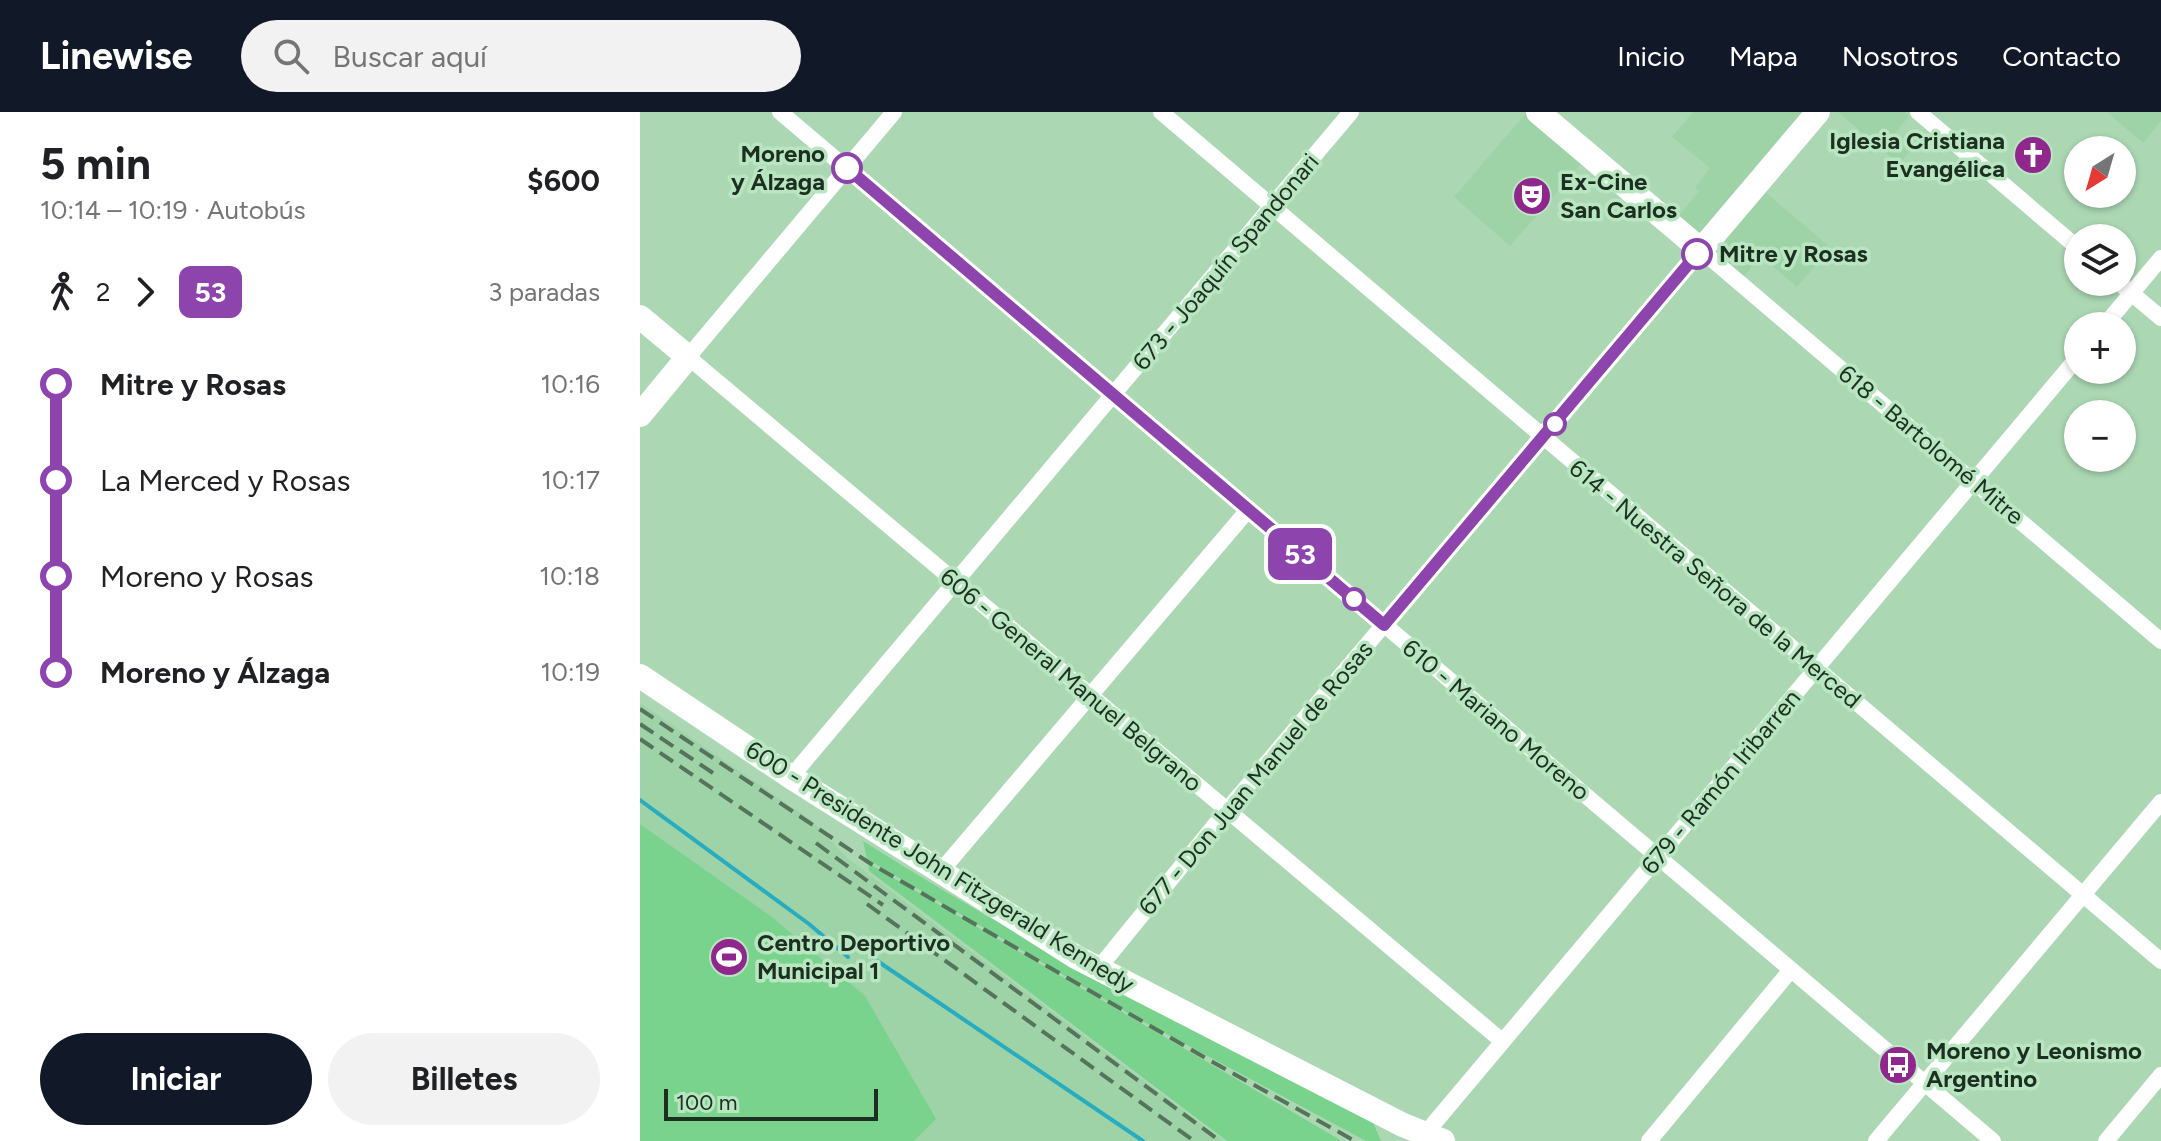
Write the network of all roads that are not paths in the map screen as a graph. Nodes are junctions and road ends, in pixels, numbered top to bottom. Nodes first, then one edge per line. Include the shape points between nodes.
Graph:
1 (780, 112) edge
2 (894, 112) edge
3 (1161, 112) edge
4 (1351, 112) edge
5 (1538, 112) edge
6 (1818, 112) edge
7 (1918, 112) edge
8 (847, 168) junction
9 (1273, 205) junction
10 (2064, 236) edge
11 (1701, 250) junction
12 (2161, 258) edge
13 (2136, 288) edge
14 (2129, 296) edge
15 (2134, 296) edge
16 (2116, 312) edge
17 (640, 317) edge
18 (2161, 318) edge
19 (688, 357) junction
20 (2064, 374) edge
21 (1114, 396) junction
22 (640, 415) edge
23 (1543, 438) junction
24 (1973, 481) junction
25 (1248, 510) junction
26 (955, 583) junction
27 (1384, 625) junction
28 (2161, 641) edge
29 (1816, 670) junction
30 (640, 676) edge
31 (1090, 697) junction
32 (791, 777) junction
33 (2161, 802) edge
34 (1227, 810) junction
35 (1657, 855) junction
36 (941, 871) junction
37 (2082, 895) junction
38 (2161, 961) edge
39 (1098, 969) junction
40 (1790, 971) junction
41 (1502, 1041) junction
42 (2161, 1075) edge
43 (1924, 1083) junction
44 (1418, 1135) edge
45 (1649, 1141) edge
46 (1876, 1141) edge
47 (1993, 1141) edge
48 (2106, 1141) edge

1 - 8 street, 610 - Mariano Moreno
2 - 8 street
3 - 9 street, 614 - Nuestra Señora de la Merced
4 - 9 street, 673 - Joaquín Spandonari
5 - 11 street
6 - 11 street, 677 - Don Juan Manuel de Rosas
7 - 10 street
8 - 19 street
8 - 21 street, 610 - Mariano Moreno
9 - 21 street, 673 - Joaquín Spandonari
9 - 23 street, 614 - Nuestra Señora de la Merced
11 - 23 street, 677 - Don Juan Manuel de Rosas
11 - 24 street, 618 - Bartolomé Mitre
12 - 13 street
14 - 16 street
15 - 18 street
17 - 19 street, 606 - General Manuel Belgrano
19 - 22 street
19 - 26 street, 606 - General Manuel Belgrano
20 - 24 street, 679 - Ramón Iribarren
21 - 25 street, 610 - Mariano Moreno
21 - 26 street, 673 - Joaquín Spandonari
23 - 27 street, 677 - Don Juan Manuel de Rosas
23 - 29 street, 614 - Nuestra Señora de la Merced
24 - 28 street, 618 - Bartolomé Mitre
24 - 29 street, 679 - Ramón Iribarren
25 - 27 street, 610 - Mariano Moreno
25 - 31 street
26 - 31 street, 606 - General Manuel Belgrano
26 - 32 street, 673 - Joaquín Spandonari
27 - 34 street, 677 - Don Juan Manuel de Rosas
27 - 35 street, 610 - Mariano Moreno
29 - 35 street, 679 - Ramón Iribarren
29 - 37 street, 614 - Nuestra Señora de la Merced
30 - 32 street, 600 - Presidente John Fitzgerald Kennedy
31 - 34 street, 606 - General Manuel Belgrano
31 - 36 street
32 - 36 street, 600 - Presidente John Fitzgerald Kennedy
33 - 37 street
34 - 39 street, 677 - Don Juan Manuel de Rosas
34 - 41 street, 606 - General Manuel Belgrano
35 - 40 street, 610 - Mariano Moreno
35 - 41 street, 679 - Ramón Iribarren
36 - 39 street, 600 - Presidente John Fitzgerald Kennedy
37 - 38 street, 614 - Nuestra Señora de la Merced
37 - 43 street
39 - 44 street, 600 - Presidente John Fitzgerald Kennedy
40 - 43 street, 610 - Mariano Moreno
40 - 45 street
41 - 44 street, 679 - Ramón Iribarren
42 - 48 street
43 - 46 street
43 - 47 street, 610 - Mariano Moreno

